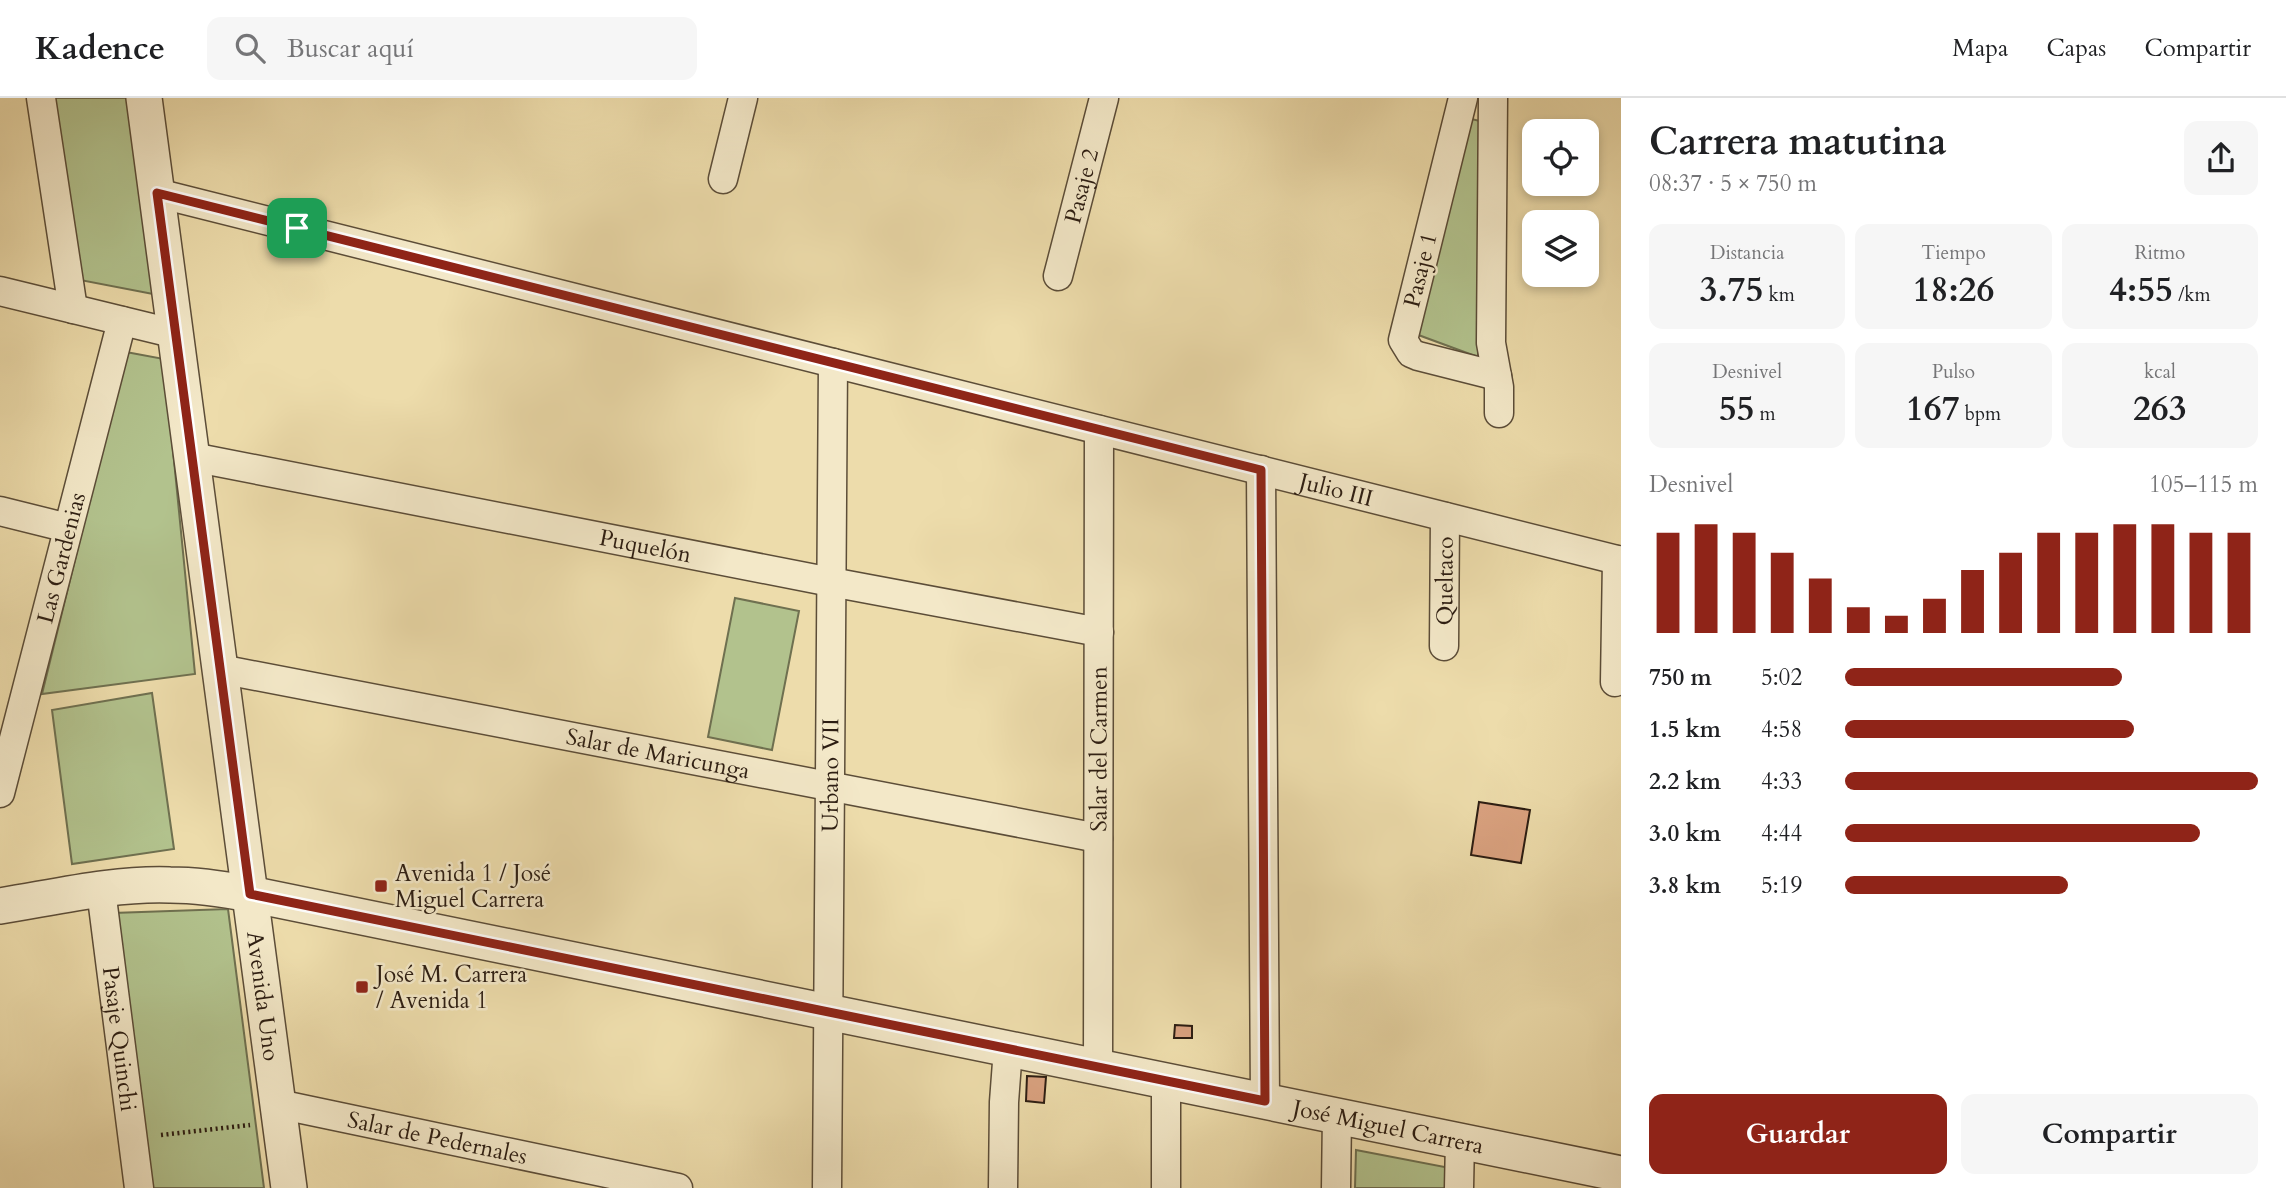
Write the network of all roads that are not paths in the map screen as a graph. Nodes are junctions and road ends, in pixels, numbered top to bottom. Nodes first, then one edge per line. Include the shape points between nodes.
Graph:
1 (41, 98) edge
2 (144, 98) edge
3 (743, 98) edge
4 (1104, 98) edge
5 (1463, 98) edge
6 (1493, 98) edge
7 (723, 179) dead end
8 (157, 193) junction
9 (1058, 276) dead end
10 (0, 291) edge
11 (73, 309) junction
12 (122, 321) junction
13 (176, 334) junction
14 (832, 363) junction
15 (1497, 376) junction
16 (1499, 413) dead end
17 (1099, 430) junction
18 (192, 457) junction
19 (1261, 470) junction
20 (0, 511) edge
21 (1444, 517) junction
22 (68, 528) junction
23 (1619, 560) edge
24 (831, 582) junction
25 (1098, 632) junction
26 (1444, 646) dead end
27 (220, 668) junction
28 (1615, 682) dead end
29 (8, 729) edge
30 (830, 788) junction
31 (0, 793) edge
32 (1098, 838) junction
33 (101, 890) junction
34 (250, 894) junction
35 (0, 905) edge
36 (828, 1012) junction
37 (1008, 1049) junction
38 (1098, 1067) junction
39 (1166, 1081) junction
40 (1265, 1101) junction
41 (279, 1113) junction
42 (1337, 1115) junction
43 (1460, 1140) junction
44 (1619, 1178) edge
45 (139, 1188) edge
46 (289, 1188) edge
47 (678, 1188) edge
48 (827, 1188) edge
49 (1003, 1188) edge
50 (1166, 1188) edge
51 (1336, 1188) edge
52 (1459, 1188) edge

1 - 11 street
2 - 8 street, Avenida Uno
3 - 7 street
4 - 9 street, Pasaje 2
5 - 15 street, Pasaje 1 via 1403,340 1418,356
6 - 15 street via 1491,343
8 - 13 street, Avenida Uno
8 - 14 street, Julio III
10 - 11 street
11 - 12 street
12 - 13 street
12 - 22 street, Las Gardenias
13 - 18 street, Avenida Uno
14 - 17 street, Julio III
14 - 24 street, Urbano VII
15 - 16 street
17 - 19 street, Julio III
17 - 25 street, Salar del Carmen
18 - 24 street, Puquelón
18 - 27 street, Avenida Uno
19 - 21 street, Julio III
19 - 40 street
20 - 22 street
21 - 23 street, Julio III
21 - 26 street, Queltaco
22 - 29 street, Las Gardenias
23 - 28 street
24 - 25 street, Puquelón
24 - 30 street, Urbano VII
25 - 32 street, Salar del Carmen
27 - 30 street, Salar de Maricunga
27 - 34 street, Avenida Uno
29 - 31 street, Las Gardenias
30 - 32 street, Salar de Maricunga
30 - 36 street, Urbano VII
32 - 38 street, Salar del Carmen
33 - 34 street, José Miguel Carrera via 169,884
33 - 35 street, José Miguel Carrera
33 - 45 street, Pasaje Quinchi
34 - 36 street, José Miguel Carrera
34 - 41 street, Avenida Uno
36 - 37 street, José Miguel Carrera
36 - 48 street, Urbano VII
37 - 38 street, José Miguel Carrera
37 - 49 street
38 - 39 street, José Miguel Carrera
39 - 40 street, José Miguel Carrera
39 - 50 street
40 - 42 street, José Miguel Carrera
41 - 46 street, Avenida Uno
41 - 47 street, Salar de Pedernales
42 - 43 street, José Miguel Carrera
42 - 51 street
43 - 44 street, José Miguel Carrera
43 - 52 street

